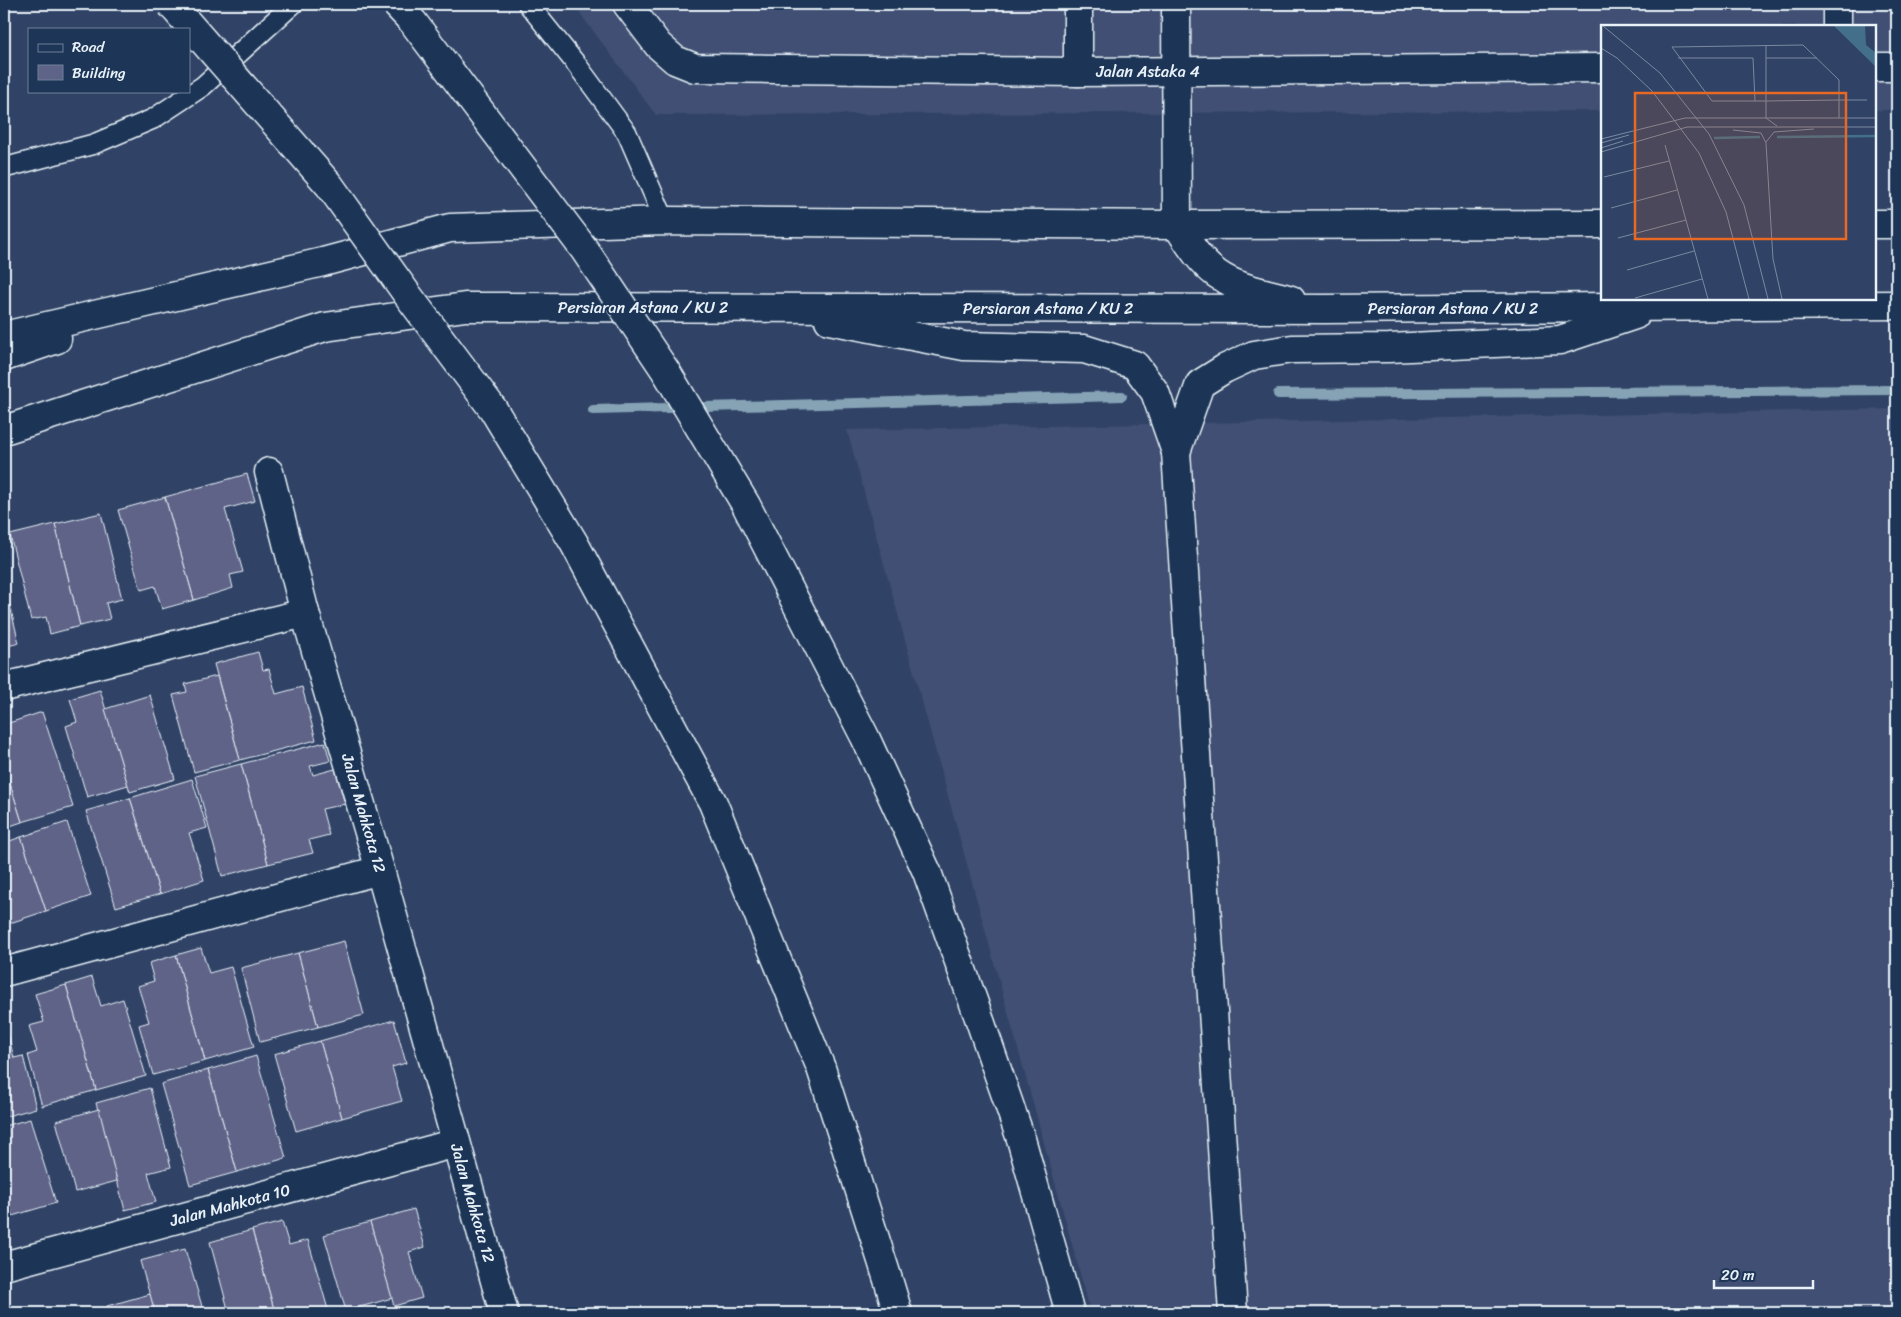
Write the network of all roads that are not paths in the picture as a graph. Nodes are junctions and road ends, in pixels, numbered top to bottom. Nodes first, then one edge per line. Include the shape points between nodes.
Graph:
1 (171, 4) edge
2 (293, 4) edge
3 (396, 4) edge
4 (528, 4) edge
5 (627, 4) edge
6 (1078, 4) edge
7 (1176, 4) edge
8 (1838, 4) edge
9 (1837, 25) edge
10 (1897, 66) edge
11 (1876, 67) edge
12 (1601, 68) edge
13 (1177, 71) junction
14 (1078, 72) junction
15 (4, 168) edge
16 (665, 221) junction
17 (1601, 224) edge
18 (1876, 224) edge
19 (1897, 224) edge
20 (1177, 225) junction
21 (205, 289) junction
22 (1897, 306) edge
23 (1660, 307) junction
24 (766, 308) junction
25 (1324, 309) junction
26 (4, 336) edge
27 (4, 357) edge
28 (207, 365) junction
29 (4, 410) edge
30 (4, 430) edge
31 (1176, 452) junction
32 (269, 472) dead end
33 (306, 613) junction
34 (4, 688) edge
35 (380, 870) junction
36 (4, 972) edge
37 (456, 1143) junction
38 (4, 1266) edge
39 (504, 1313) edge
40 (898, 1313) edge
41 (1070, 1313) edge
42 (1233, 1313) edge

1 - 40 main road, bridge via 330,186 493,408 574,543 713,803 821,1068
2 - 15 lane via 203,86 153,120 94,144
3 - 41 main road, bridge via 413,22 584,249 666,373 746,505 865,737 927,872 1022,1139
4 - 16 lane via 627,133
5 - 14 main road, Jalan Astaka 4 via 658,45 675,60 695,68
6 - 14 main road
7 - 13 main road
8 - 9 main road
10 - 11 main road
12 - 13 main road, Jalan Astaka 4
13 - 14 main road, Jalan Astaka 4
13 - 20 main road
16 - 20 main road
16 - 21 main road via 450,228
17 - 20 main road
18 - 19 main road
20 - 25 main road via 1195,252 1215,273 1232,283
21 - 26 main road
21 - 27 main road
22 - 23 main road, Persiaran Astana / KU 2
23 - 25 main road, Persiaran Astana / KU 2
23 - 31 main road via 1560,340 1292,349 1254,355 1200,384
24 - 25 main road, Persiaran Astana / KU 2
24 - 28 main road, Persiaran Astana / KU 2 via 465,307 325,328
24 - 31 main road via 964,346 1084,349 1135,365 1155,392
28 - 29 main road, Persiaran Astana / KU 2
28 - 30 main road, Persiaran Astana / KU 2
31 - 42 main road
32 - 33 main road, Jalan Mahkota 12
33 - 34 main road
33 - 35 main road, Jalan Mahkota 12
35 - 36 main road
35 - 37 main road, Jalan Mahkota 12
37 - 38 main road, Jalan Mahkota 10
37 - 39 main road, Jalan Mahkota 12

